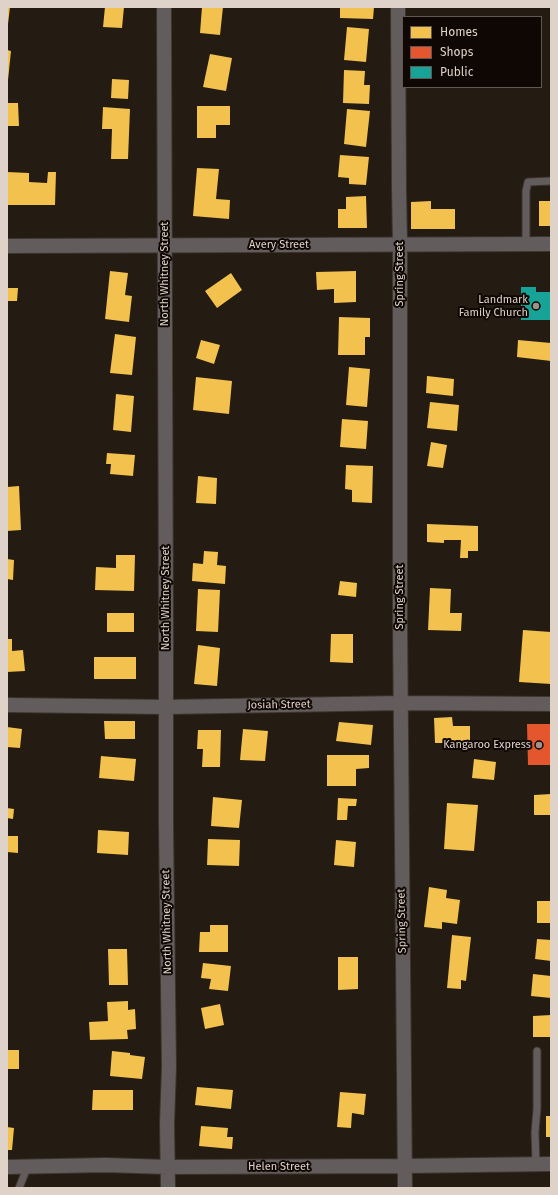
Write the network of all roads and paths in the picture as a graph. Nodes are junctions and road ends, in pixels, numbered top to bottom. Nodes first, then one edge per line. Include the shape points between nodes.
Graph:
1 (164, 7) edge
2 (398, 7) edge
3 (551, 181) edge
4 (400, 244) junction
5 (526, 244) junction
6 (551, 244) edge
7 (165, 245) junction
8 (7, 246) edge
9 (401, 703) junction
10 (551, 704) edge
11 (7, 705) edge
12 (166, 706) junction
13 (537, 1051) dead end
14 (536, 1164) junction
15 (551, 1164) edge
16 (405, 1166) junction
17 (7, 1167) edge
18 (167, 1167) junction
19 (27, 1168) junction
20 (19, 1188) edge
21 (168, 1188) edge
22 (405, 1188) edge

1 - 7 street, North Whitney Street
2 - 4 street, Spring Street
3 - 5 lane via 528,182
4 - 5 street, Avery Street
4 - 7 street, Avery Street
4 - 9 street, Spring Street
5 - 6 street, Avery Street
7 - 8 street, Avery Street
7 - 12 street, North Whitney Street
9 - 10 street, Josiah Street
9 - 12 street, Josiah Street
9 - 16 street, Spring Street
11 - 12 street, Josiah Street
12 - 18 street, North Whitney Street via 169,1067
13 - 14 lane
14 - 15 street, Helen Street
14 - 16 street, Helen Street
16 - 18 street, Helen Street
16 - 22 street, Spring Street
17 - 19 street, Helen Street
18 - 19 street, Helen Street via 106,1165
18 - 21 street, North Whitney Street
19 - 20 lane

